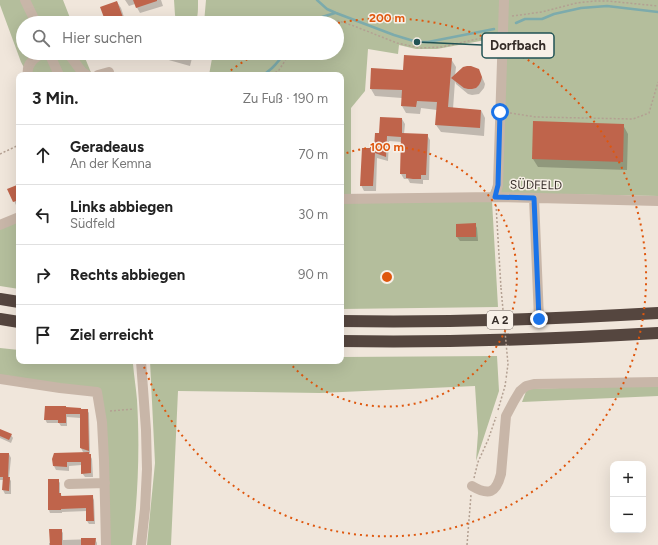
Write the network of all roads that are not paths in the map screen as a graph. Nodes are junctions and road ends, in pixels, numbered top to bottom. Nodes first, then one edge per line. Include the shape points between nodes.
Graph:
1 (25, 0) edge
2 (504, 0) edge
3 (33, 16) edge
4 (33, 60) edge
5 (52, 60) edge
6 (73, 60) edge
7 (28, 72) edge
8 (58, 72) edge
9 (82, 72) edge
10 (495, 197) junction
11 (534, 198) junction
12 (344, 199) edge
13 (658, 200) edge
14 (16, 218) edge
15 (0, 225) edge
16 (0, 299) edge
17 (16, 302) edge
18 (658, 313) edge
19 (0, 319) edge
20 (539, 319) junction
21 (344, 321) edge
22 (16, 322) edge
23 (658, 333) edge
24 (344, 341) edge
25 (141, 364) edge
26 (0, 379) edge
27 (658, 382) edge
28 (105, 483) junction
29 (69, 484) dead end
30 (472, 486) road end
31 (106, 545) edge
32 (141, 545) edge

1 - 3 street
2 - 10 street via 498,185
4 - 7 street
5 - 8 street
6 - 9 street
10 - 11 street, SÜDFELD
10 - 12 street, SÜDFELD
11 - 13 street, SÜDFELD
11 - 20 street
14 - 15 street
16 - 17 highway
18 - 20 highway, A 2
19 - 22 highway
20 - 21 highway, A 2
23 - 24 highway, A 2 via 447,341
25 - 32 street via 147,470
26 - 28 street via 97,392 102,422
27 - 30 street via 526,386 520,391 506,416 499,484 488,492
28 - 29 street
28 - 31 street

